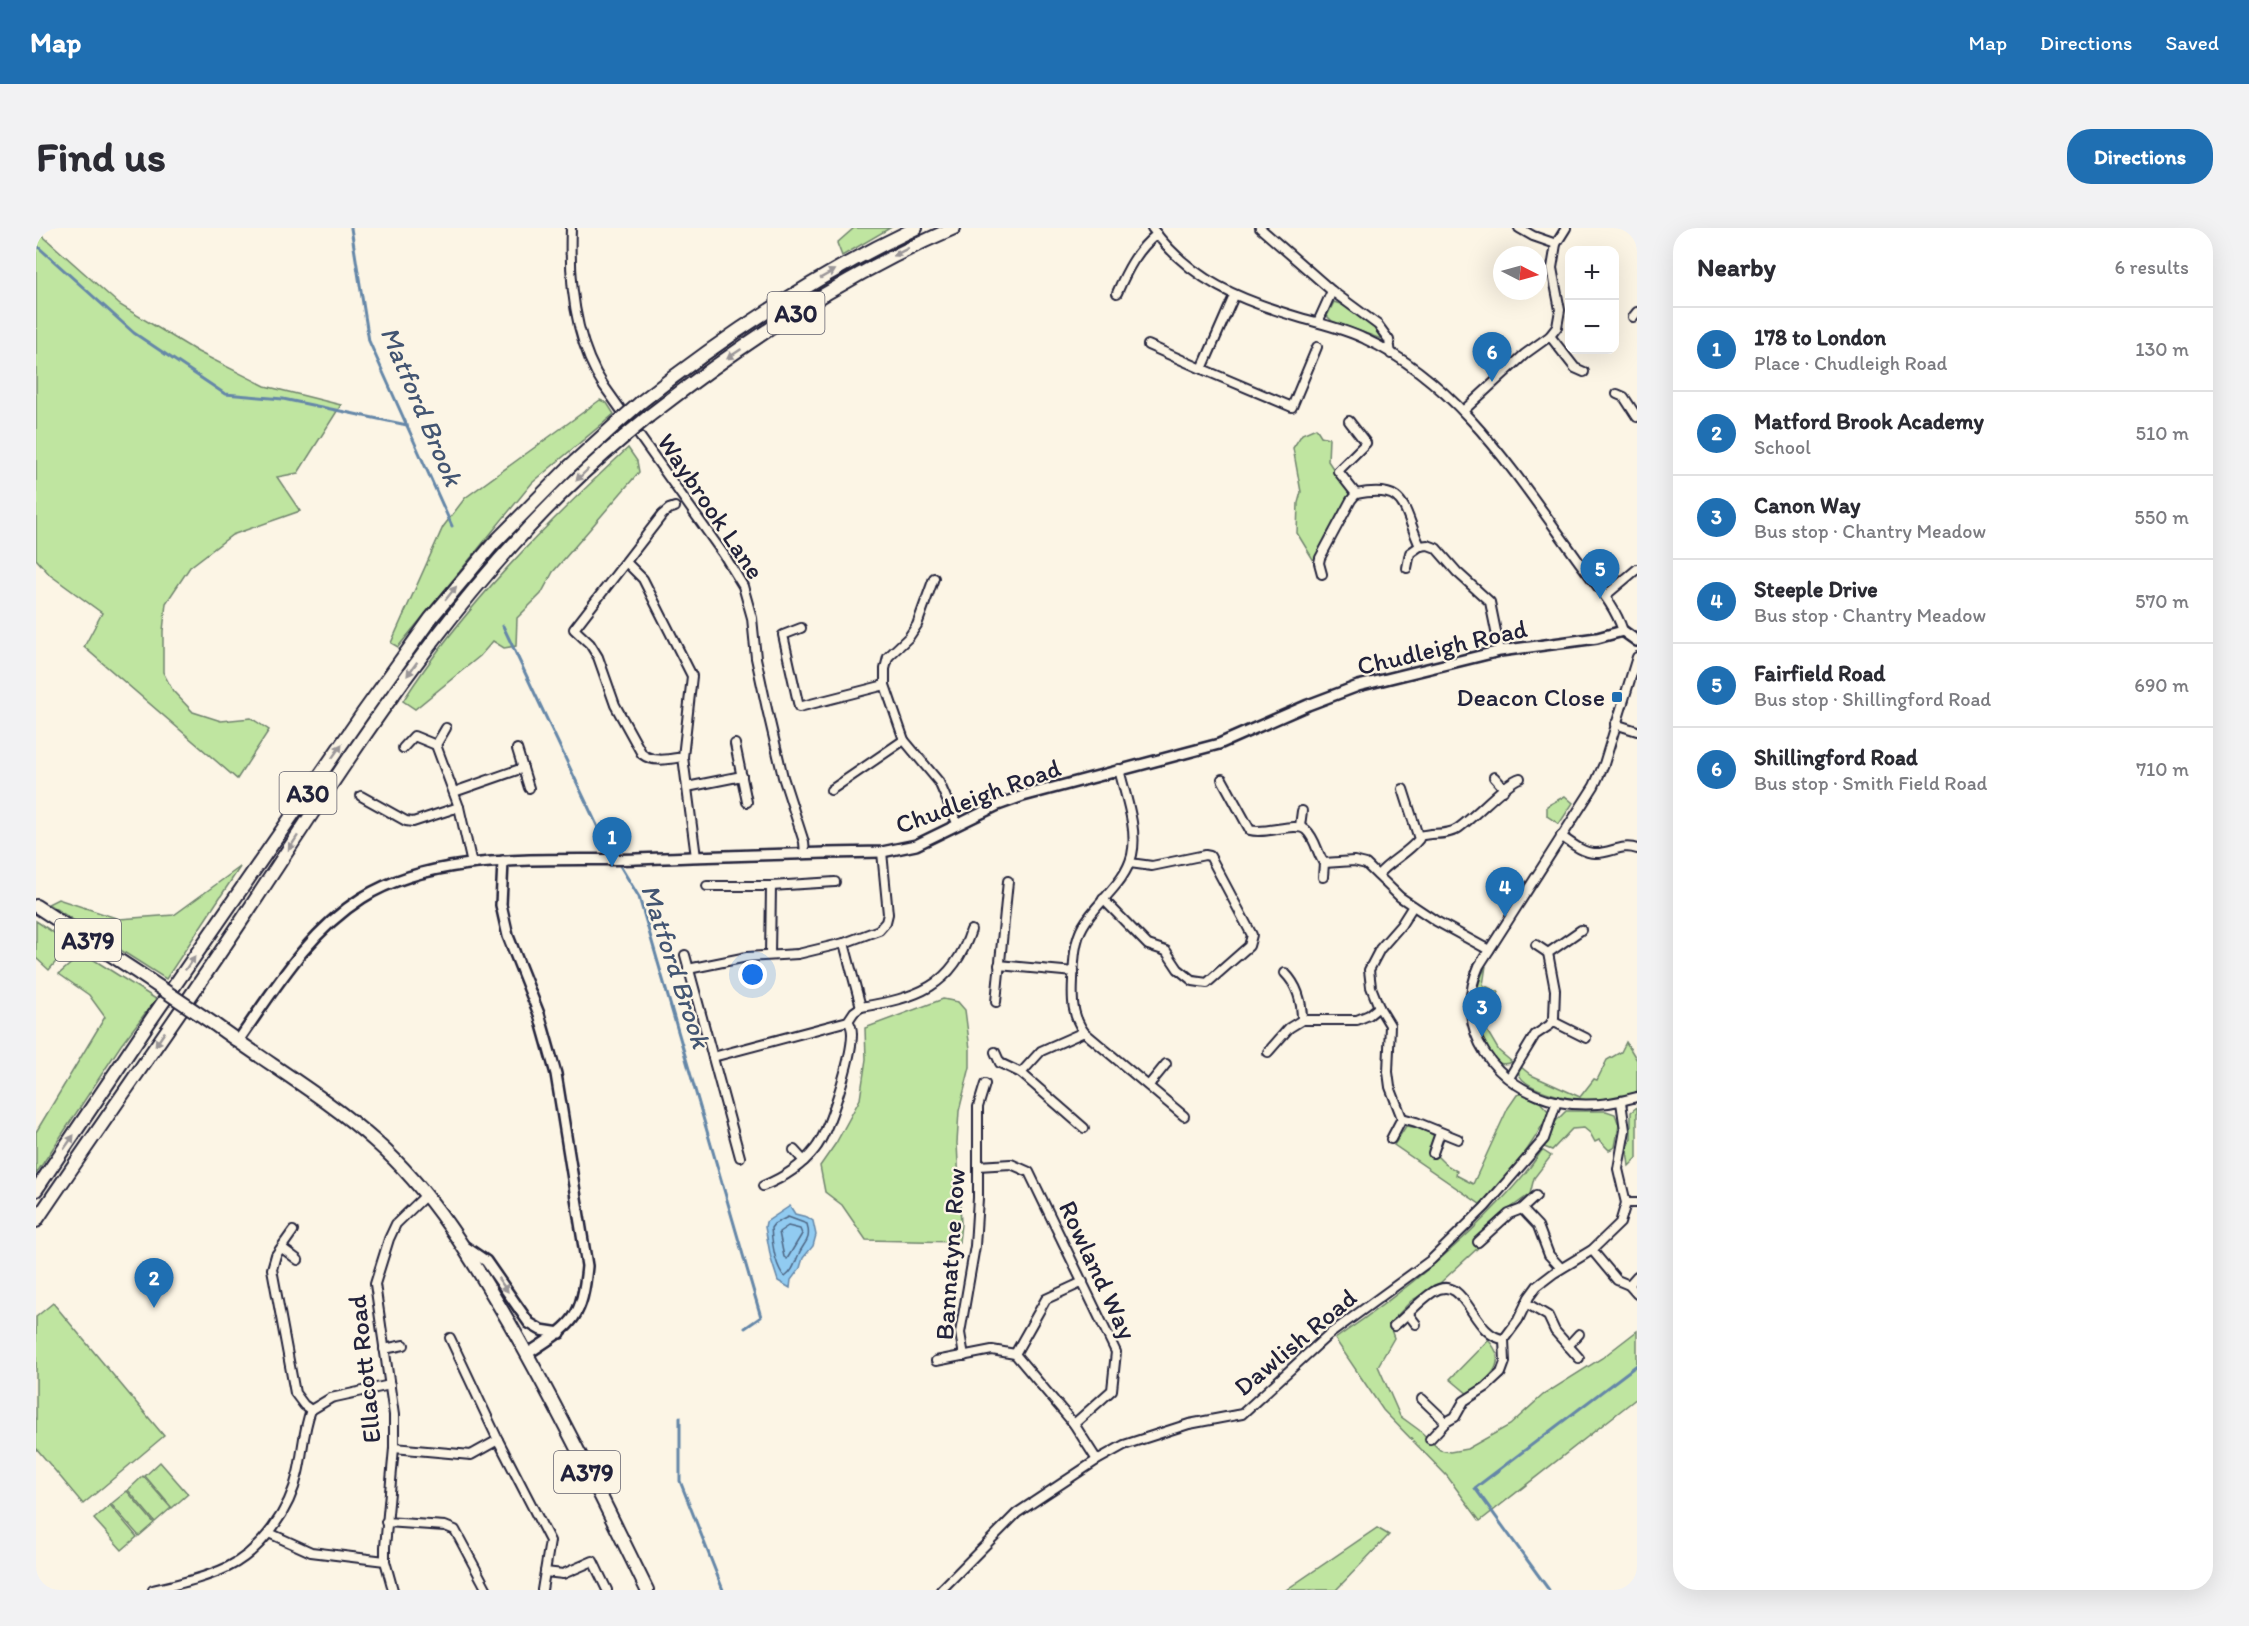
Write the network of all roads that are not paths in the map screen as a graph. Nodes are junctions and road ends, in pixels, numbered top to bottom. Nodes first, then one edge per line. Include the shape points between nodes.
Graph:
1 (571, 228) edge
2 (916, 228) edge
3 (954, 228) edge
4 (1260, 228) edge
5 (1519, 228) edge
6 (1566, 228) edge
7 (1155, 231) edge
8 (1556, 244) junction
9 (1332, 291) junction
10 (1117, 293) dead end
11 (1234, 296) junction
12 (1317, 322) junction
13 (1550, 336) junction
14 (1148, 345) dead end
15 (1317, 347) dead end
16 (1391, 354) junction
17 (1202, 369) junction
18 (1584, 372) dead end
19 (1617, 394) dead end
20 (1463, 411) junction
21 (1637, 417) edge
22 (1349, 421) dead end
23 (1356, 494) junction
24 (675, 507) dead end
25 (1420, 546) junction
26 (627, 563) junction
27 (1407, 568) dead end
28 (1637, 569) edge
29 (1322, 574) dead end
30 (934, 578) dead end
31 (1605, 596) junction
32 (801, 628) dead end
33 (1623, 631) junction
34 (1637, 641) edge
35 (1500, 651) junction
36 (1637, 657) edge
37 (885, 685) junction
38 (1616, 724) junction
39 (446, 728) dead end
40 (1637, 731) edge
41 (904, 740) junction
42 (735, 744) dead end
43 (436, 745) junction
44 (403, 748) dead end
45 (517, 749) dead end
46 (683, 757) junction
47 (523, 768) junction
48 (1119, 769) junction
49 (742, 776) junction
50 (1494, 777) dead end
51 (1520, 778) dead end
52 (1222, 779) dead end
53 (687, 787) junction
54 (529, 788) dead end
55 (1403, 789) dead end
56 (831, 790) dead end
57 (1503, 791) junction
58 (454, 792) junction
59 (361, 796) dead end
60 (747, 802) dead end
61 (459, 807) junction
62 (1302, 811) dead end
63 (957, 823) junction
64 (1300, 826) junction
65 (1420, 836) junction
66 (1561, 836) junction
67 (1637, 849) edge
68 (882, 852) junction
69 (805, 854) junction
70 (696, 857) junction
71 (502, 861) junction
72 (1130, 863) junction
73 (472, 864) junction
74 (1324, 864) junction
75 (1378, 875) junction
76 (1323, 877) dead end
77 (1008, 881) dead end
78 (835, 882) dead end
79 (707, 886) dead end
80 (771, 886) junction
81 (1103, 899) junction
82 (36, 906) edge
83 (1413, 906) junction
84 (971, 930) dead end
85 (1581, 930) dead end
86 (844, 943) junction
87 (1536, 945) dead end
88 (1489, 950) junction
89 (1548, 953) junction
90 (685, 955) dead end
91 (770, 955) junction
92 (999, 964) junction
93 (688, 969) junction
94 (1074, 972) junction
95 (1285, 973) dead end
96 (996, 1002) dead end
97 (861, 1007) junction
98 (1379, 1007) junction
99 (1302, 1020) junction
100 (848, 1021) junction
101 (1552, 1021) junction
102 (1084, 1032) junction
103 (1586, 1038) dead end
104 (238, 1041) junction
105 (995, 1052) dead end
106 (1268, 1052) dead end
107 (713, 1057) junction
108 (1166, 1064) dead end
109 (1021, 1073) junction
110 (1509, 1078) junction
111 (985, 1084) dead end
112 (1149, 1085) junction
113 (1637, 1098) edge
114 (1557, 1101) junction
115 (1621, 1102) junction
116 (1184, 1116) dead end
117 (1402, 1119) junction
118 (1084, 1128) dead end
119 (1440, 1133) junction
120 (1391, 1139) dead end
121 (1458, 1139) dead end
122 (794, 1150) dead end
123 (1433, 1153) dead end
124 (740, 1157) dead end
125 (804, 1161) junction
126 (978, 1167) junction
127 (762, 1186) dead end
128 (36, 1190) edge
129 (426, 1195) junction
130 (1536, 1196) dead end
131 (1626, 1203) junction
132 (1637, 1203) edge
133 (1522, 1209) junction
134 (36, 1221) edge
135 (293, 1232) dead end
136 (1478, 1242) dead end
137 (462, 1245) junction
138 (282, 1248) junction
139 (1592, 1250) junction
140 (298, 1260) dead end
141 (1561, 1268) junction
142 (1637, 1276) edge
143 (1083, 1282) junction
144 (1629, 1285) junction
145 (1637, 1293) edge
146 (1526, 1303) junction
147 (1409, 1315) junction
148 (1416, 1324) dead end
149 (1394, 1326) dead end
150 (560, 1333) junction
151 (1579, 1334) dead end
152 (450, 1338) dead end
153 (1504, 1339) junction
154 (404, 1346) dead end
155 (1568, 1346) junction
156 (384, 1349) junction
157 (527, 1354) junction
158 (1015, 1354) junction
159 (964, 1356) junction
160 (1579, 1358) dead end
161 (936, 1362) dead end
162 (390, 1385) junction
163 (1422, 1399) dead end
164 (311, 1410) junction
165 (1446, 1422) junction
166 (1074, 1424) junction
167 (1430, 1439) dead end
168 (498, 1440) junction
169 (394, 1448) junction
170 (1097, 1460) junction
171 (386, 1522) junction
172 (269, 1533) junction
173 (385, 1561) junction
174 (545, 1572) junction
175 (153, 1590) edge
176 (393, 1590) edge
177 (487, 1590) edge
178 (542, 1590) edge
179 (607, 1590) edge
180 (647, 1590) edge
181 (941, 1590) edge

1 - 69 street, Waybrook Lane via 571,276 589,361 743,586 767,709
128 -> 2 main road, A30, bridge via 363,712 431,618 493,544 616,424 732,333 839,267
3 -> 134 main road, A30, bridge via 852,278 699,377 625,436 539,517 430,645
4 - 9 street
5 - 8 street
6 - 8 street
7 - 10 street via 1128,267
7 - 11 street via 1203,279
8 - 13 street via 1551,268 1560,317
9 - 12 street
9 - 16 street via 1378,325 1389,340
11 - 12 street
11 - 17 street
12 - 16 street via 1366,339
13 - 18 street via 1575,369
13 - 20 street
14 - 17 street
15 - 17 street via 1292,407
16 - 20 street via 1418,369
19 - 21 street via 1624,397
20 - 31 street
22 - 23 street via 1366,443 1338,471
23 - 25 street via 1386,492 1398,498
23 - 29 street via 1320,558
24 - 26 street via 662,515
25 - 27 street via 1410,554
25 - 35 street via 1436,548 1490,602
26 - 46 street via 648,587 692,676
26 - 46 street via 574,629 598,657 615,705 642,754 662,760
28 - 31 street
30 - 37 street via 918,625 888,657
31 - 33 street
32 - 37 street via 783,635 799,707
33 - 34 street
33 - 35 street, Chudleigh Road
35 - 48 street, Chudleigh Road via 1358,686 1219,744
36 - 38 street
37 - 41 street
38 - 40 street
38 - 66 street via 1601,771
39 - 43 street
41 - 56 street
41 - 63 street via 939,782
42 - 49 street
43 - 44 street via 414,736
43 - 58 street
45 - 47 street
46 - 53 street
47 - 54 street
47 - 58 street
48 - 63 street, Chudleigh Road via 1015,799
48 - 72 street via 1133,836
49 - 53 street
49 - 60 street
50 - 57 street
51 - 57 street
52 - 64 street via 1250,830
53 - 70 street
55 - 65 street
57 - 65 street via 1456,830
58 - 61 street
59 - 61 street via 414,822
61 - 73 street
62 - 64 street
63 - 68 street, Chudleigh Road via 916,845
64 - 74 street via 1313,838
65 - 75 street via 1411,849
66 - 67 street via 1597,854 1627,846
66 - 88 street
68 - 69 street, Chudleigh Road
68 - 86 street via 888,899 885,922 872,934
69 - 70 street, Chudleigh Road
70 - 71 street, Chudleigh Road
71 - 73 street, Chudleigh Road
71 - 150 street via 501,905 507,936 539,1014 556,1074 588,1266 576,1314
72 - 81 street
72 - 81 street via 1152,866 1210,856 1252,935 1249,946 1207,983 1193,981 1178,969 1166,951 1148,945
73 - 104 street, Chudleigh Road via 402,880 349,907 302,952
74 - 75 street via 1359,861
74 - 76 street
75 - 83 street
77 - 92 street
78 - 80 street
79 - 80 street
80 - 91 street
81 - 94 street via 1078,938
82 - 104 main road, A379, bridge
83 - 88 street
83 - 98 street via 1370,966 1370,982
84 - 97 street via 956,963 929,988
85 - 89 street
86 - 91 street via 798,954
86 - 97 street
87 - 89 street
88 - 110 street via 1474,978 1471,1011 1476,1037 1485,1055
89 - 101 street via 1555,990
90 - 93 street
91 - 93 street
92 - 94 street
92 - 96 street
93 - 107 street
94 - 102 street via 1072,1004
95 - 99 street via 1298,992
97 - 100 street
98 - 99 street via 1357,1020
98 - 117 street via 1390,1025 1388,1072
99 - 106 street via 1289,1028
100 - 107 street
100 - 125 street via 852,1037 833,1112 817,1147
101 - 103 street
101 - 110 street via 1535,1035
102 - 109 street via 1041,1051
102 - 112 street
104 - 129 main road, A379 via 377,1142
105 - 109 street via 1000,1063
107 - 124 street
108 - 112 street
109 - 118 street
110 - 114 street
111 - 126 street, Bannatyne Row via 978,1107
112 - 116 street
113 - 115 street
114 - 115 street
114 - 170 street, Dawlish Road via 1544,1139 1485,1207 1431,1260 1327,1336 1242,1414 1189,1424 1124,1445
115 - 131 street via 1625,1130 1618,1168
117 - 119 street
117 - 120 street
119 - 121 street
119 - 123 street
122 - 125 street
125 - 127 street via 778,1180
126 - 143 street, Rowland Way via 1011,1164 1029,1172
126 - 159 street, Bannatyne Row via 975,1246 960,1332
129 - 137 main road, A379
129 - 156 street, Ellacott Road via 396,1224 375,1284
130 - 133 street
131 - 132 street
131 - 139 street via 1620,1223
133 - 136 street via 1509,1214
133 - 141 street via 1538,1226 1549,1255
135 - 138 street
137 -> 150 street via 486,1261 529,1323
137 - 157 main road, A379
138 - 140 street
138 - 164 street via 272,1269 292,1382 299,1400
139 - 141 street
139 - 144 street via 1617,1280
141 - 146 street via 1537,1286
142 - 144 street
143 - 158 street via 1046,1299
143 - 166 street, Rowland Way via 1116,1352 1112,1390
144 - 145 street
146 - 153 street
146 - 155 street via 1548,1316
147 - 148 street
147 - 149 street
147 - 153 street via 1435,1290 1453,1290 1466,1301 1485,1331
150 - 157 street
151 - 155 street
152 - 168 street
153 - 165 street via 1505,1362 1501,1373 1467,1398
154 - 156 street
155 - 160 street
156 - 162 street, Ellacott Road
157 - 180 main road, A379
158 - 159 street via 992,1350
158 - 166 street
159 - 161 street
162 - 164 street via 331,1398
162 - 169 street, Ellacott Road
163 - 165 street
164 - 172 street via 291,1494
165 - 167 street
166 - 170 street
168 - 169 street via 471,1455
168 - 174 street via 550,1541
169 - 171 street, Ellacott Road
170 - 181 street, Dawlish Road via 1017,1513
171 - 173 street, Ellacott Road
171 - 177 street via 455,1530
172 - 173 street via 311,1552
172 - 175 street via 229,1566
173 - 176 street, Ellacott Road
174 - 178 street
174 - 179 street via 563,1574 593,1561

